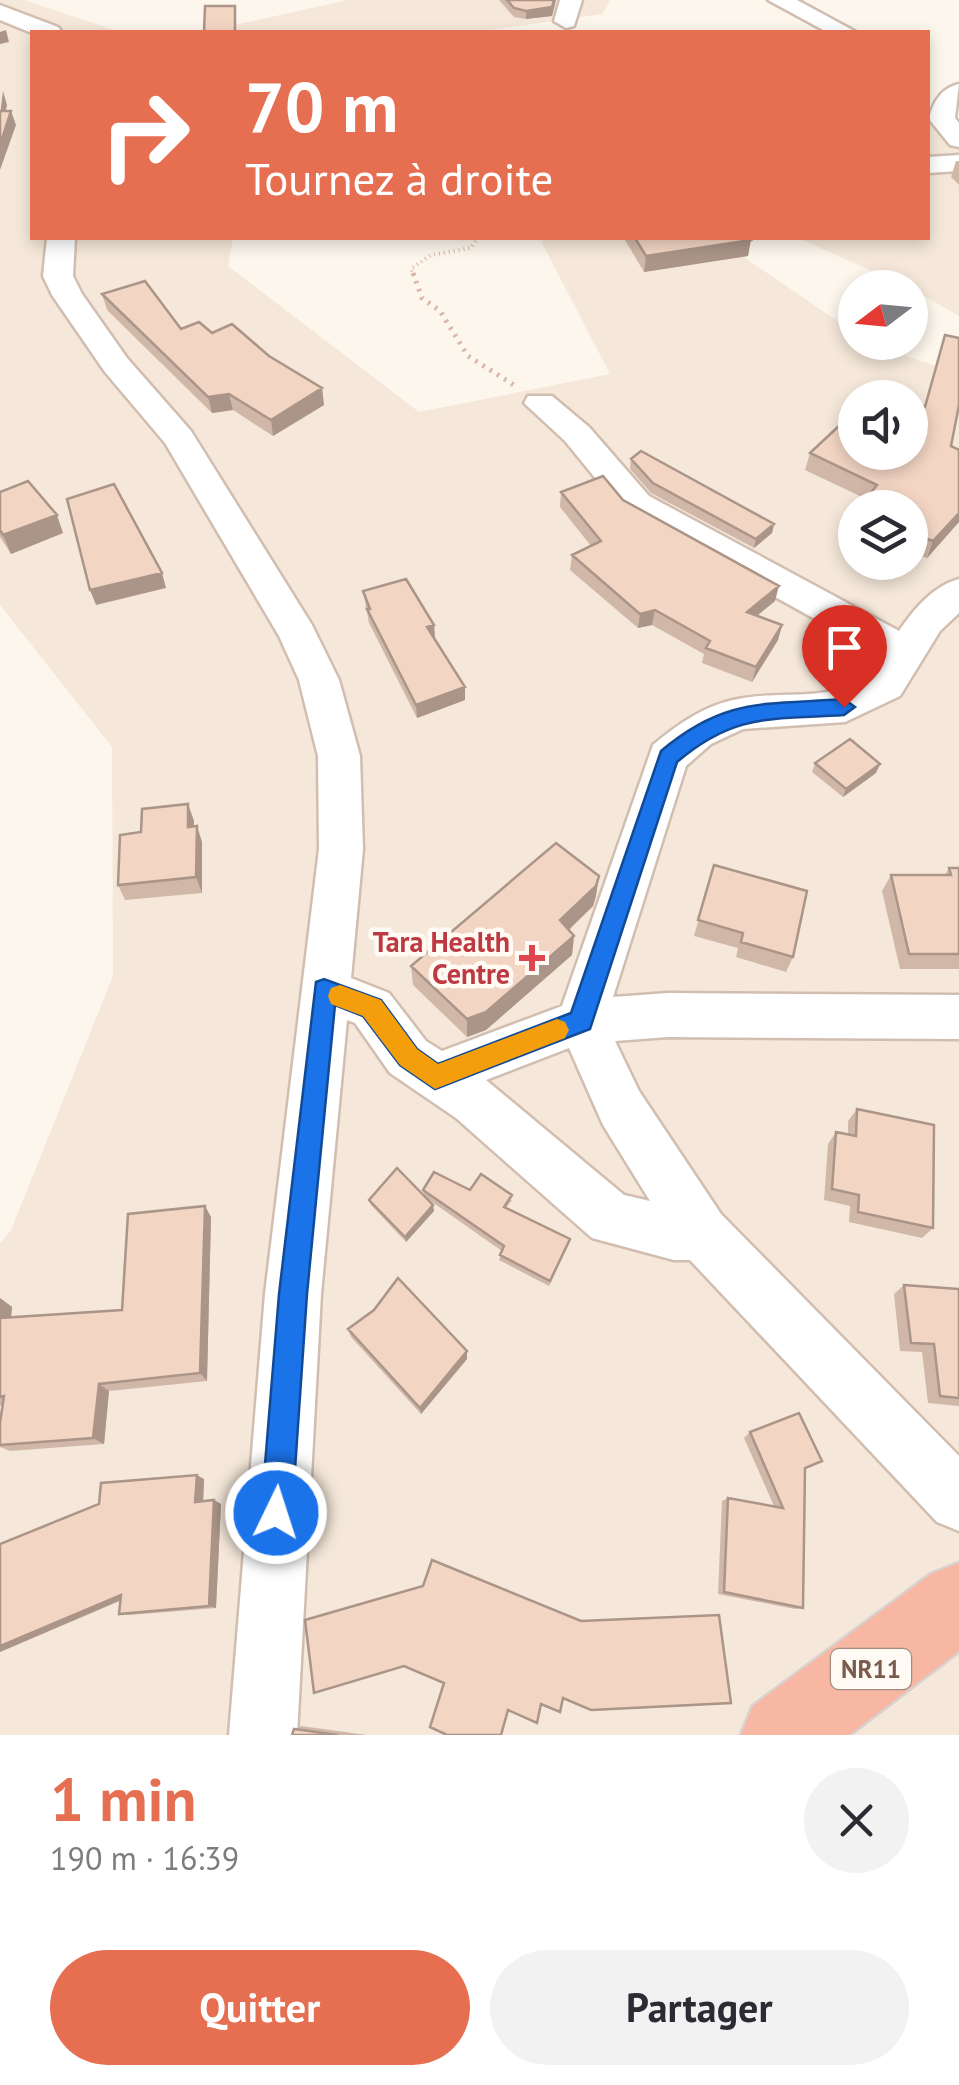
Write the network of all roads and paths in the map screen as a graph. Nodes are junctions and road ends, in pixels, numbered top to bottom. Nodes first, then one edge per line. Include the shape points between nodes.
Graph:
1 (779, 0) edge
2 (0, 12) edge
3 (45, 30) edge
4 (840, 30) edge
5 (954, 80) edge
6 (959, 139) edge
7 (959, 163) edge
8 (930, 165) edge
9 (61, 240) edge
10 (477, 240) edge
11 (540, 403) joint
12 (959, 592) edge
13 (906, 653) junction
14 (324, 990) junction
15 (959, 1017) edge
16 (581, 1021) junction
17 (435, 1077) junction
18 (702, 1233) junction
19 (959, 1500) edge
20 (959, 1602) edge
21 (263, 1735) edge
22 (782, 1735) edge

1 - 4 street
2 - 3 street
5 - 6 street via 942,119
7 - 8 street
9 - 14 street via 58,276 67,294 179,438 319,680 339,756 342,849
10 - 11 path via 471,248 418,260 411,268 422,298 440,311 468,356
11 - 13 street via 577,434 636,504
12 - 13 street via 926,621
13 - 16 street via 886,685 844,707 737,714 668,757
14 - 17 street via 372,1008 408,1057
14 - 21 street via 293,1294
15 - 16 street via 668,1014
16 - 17 street
16 - 18 street via 621,1108
17 - 18 street via 474,1101 611,1219
18 - 19 street
20 - 22 highway, NR11

